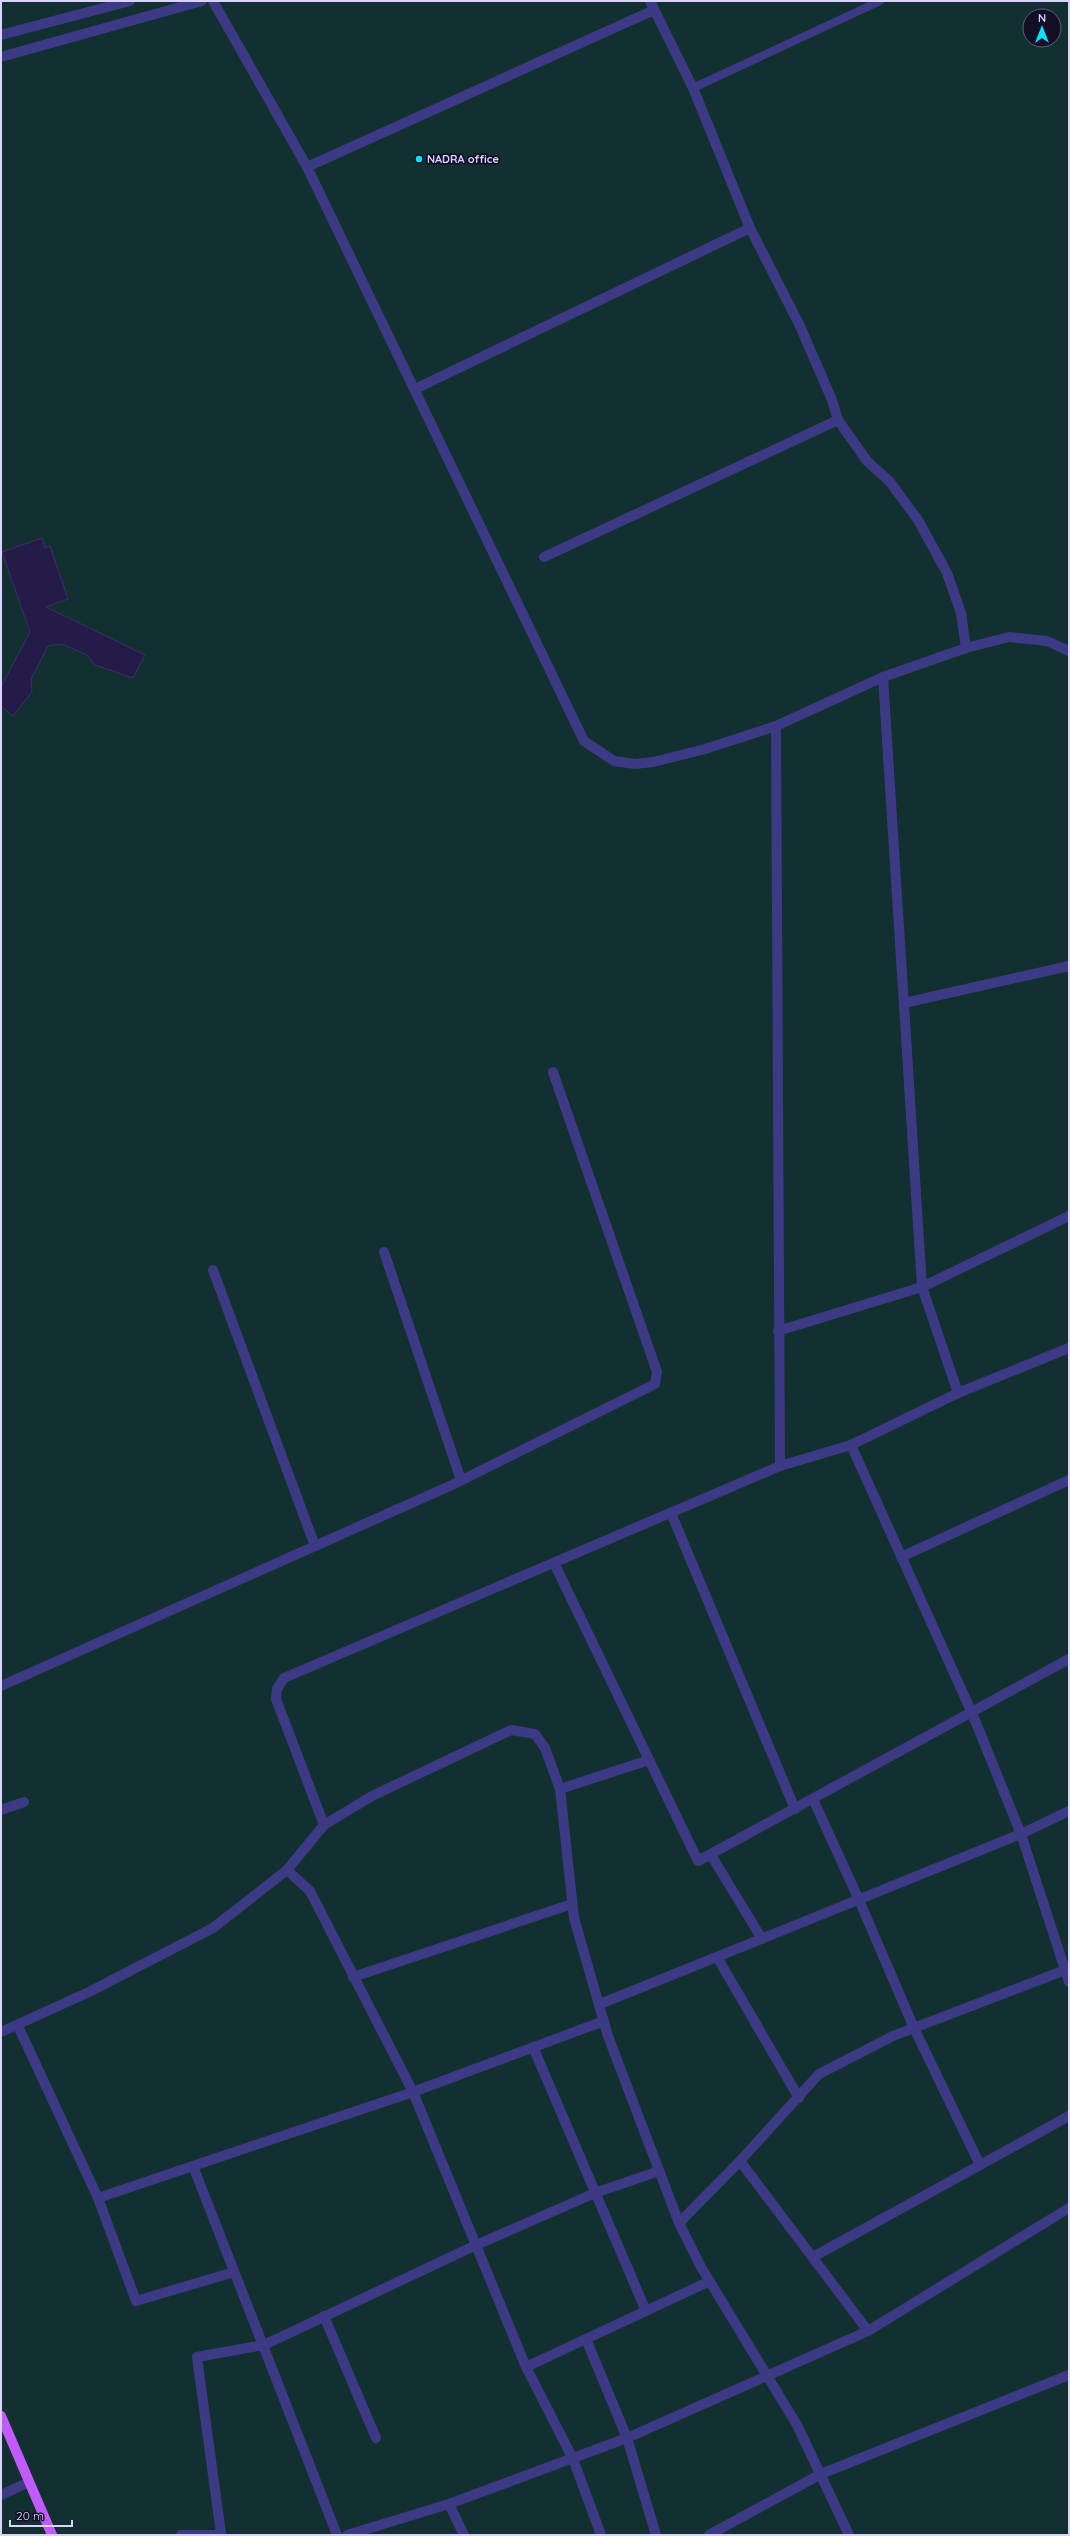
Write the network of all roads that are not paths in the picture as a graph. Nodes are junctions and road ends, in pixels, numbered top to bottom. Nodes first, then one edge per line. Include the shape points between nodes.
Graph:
1 (130, 1) edge
2 (202, 1) edge
3 (213, 1) edge
4 (880, 1) edge
5 (652, 6) edge
6 (1, 35) edge
7 (1, 57) edge
8 (693, 88) junction
9 (307, 167) junction
10 (750, 228) junction
11 (415, 389) junction
12 (838, 420) junction
13 (544, 557) dead end
14 (966, 648) junction
15 (1069, 651) edge
16 (883, 677) junction
17 (776, 726) junction
18 (1069, 966) edge
19 (904, 1003) junction
20 (553, 1072) dead end
21 (1069, 1216) edge
22 (384, 1252) dead end
23 (213, 1270) dead end
24 (922, 1288) junction
25 (778, 1332) junction
26 (1069, 1348) edge
27 (958, 1393) junction
28 (851, 1445) junction
29 (780, 1466) junction
30 (462, 1480) junction
31 (1069, 1480) edge
32 (671, 1513) junction
33 (315, 1546) junction
34 (901, 1557) junction
35 (554, 1563) junction
36 (1069, 1659) edge
37 (1, 1686) edge
38 (972, 1713) junction
39 (649, 1760) junction
40 (560, 1789) junction
41 (813, 1799) junction
42 (24, 1802) dead end
43 (795, 1809) junction
44 (1, 1810) edge
45 (1069, 1811) edge
46 (324, 1825) junction
47 (1020, 1834) junction
48 (711, 1855) junction
49 (287, 1870) junction
50 (859, 1900) junction
51 (572, 1904) junction
52 (762, 1939) junction
53 (717, 1957) junction
54 (1068, 1976) edge
55 (353, 1977) junction
56 (600, 2004) junction
57 (604, 2021) junction
58 (18, 2026) junction
59 (914, 2028) junction
60 (1, 2032) edge
61 (533, 2047) junction
62 (413, 2092) junction
63 (799, 2098) junction
64 (1069, 2116) edge
65 (740, 2161) junction
66 (980, 2165) junction
67 (193, 2166) junction
68 (659, 2170) junction
69 (596, 2193) junction
70 (98, 2198) junction
71 (1069, 2208) edge
72 (679, 2223) junction
73 (474, 2246) junction
74 (813, 2256) junction
75 (234, 2272) junction
76 (710, 2281) junction
77 (646, 2311) junction
78 (324, 2316) junction
79 (868, 2331) junction
80 (586, 2339) junction
81 (264, 2345) junction
82 (526, 2367) junction
83 (1069, 2375) edge
84 (766, 2376) junction
85 (1, 2416) edge
86 (376, 2438) dead end
87 (627, 2438) junction
88 (573, 2458) junction
89 (821, 2474) junction
90 (29, 2482) junction
91 (1, 2495) edge
92 (449, 2504) junction
93 (52, 2535) edge
94 (182, 2535) edge
95 (221, 2535) edge
96 (337, 2535) edge
97 (347, 2535) edge
98 (464, 2535) edge
99 (601, 2535) edge
100 (656, 2535) edge
101 (709, 2535) edge
102 (849, 2535) edge

1 - 6 street
2 - 7 street
3 - 9 street
4 - 8 lane
5 - 8 street
5 - 9 street
8 - 10 street
9 - 11 street
10 - 11 street
10 - 12 street via 800,326
11 - 17 street via 584,741 614,761 635,764 705,749
12 - 13 street
12 - 14 street via 867,461 890,482 918,520 947,573 961,613
14 - 15 street via 1009,637 1047,641
14 - 16 street
16 - 17 street
16 - 19 street
17 - 25 street
18 - 19 street
19 - 24 street
20 - 30 street via 657,1372 655,1384
21 - 24 street
22 - 30 street
23 - 33 street
24 - 25 street
24 - 27 street
25 - 29 street
26 - 27 street
27 - 28 street
28 - 29 street
28 - 34 street
29 - 32 street
30 - 33 street
31 - 34 street
32 - 35 street
32 - 43 street
33 - 37 street
34 - 38 street
35 - 39 street
35 - 46 street via 284,1678 277,1689 276,1699
36 - 38 street
38 - 41 street
38 - 47 street
39 - 40 street
39 - 48 street via 698,1861
40 - 46 street via 545,1748 535,1734 511,1730 372,1796
40 - 51 street
41 - 43 street
41 - 50 street
42 - 44 street
43 - 48 street
45 - 47 street
46 - 49 street
47 - 50 street
47 - 54 street
48 - 52 street
49 - 55 street via 310,1891
49 - 58 street via 213,1928
50 - 52 street
50 - 59 street
51 - 55 street
51 - 56 street
52 - 53 street
53 - 56 street
53 - 63 street
54 - 59 street
55 - 62 street
56 - 57 street
57 - 61 street
57 - 68 street
58 - 60 street
58 - 70 street
59 - 63 street via 819,2074
59 - 66 street
61 - 62 street
61 - 69 street
62 - 67 street
62 - 73 street
63 - 65 street
64 - 66 street
65 - 72 street
65 - 74 street
66 - 74 street
67 - 70 street
67 - 75 street
68 - 69 street
68 - 72 street
69 - 73 street
69 - 77 street
70 - 75 street via 136,2301
71 - 79 street
72 - 76 street
73 - 78 street
73 - 82 street
74 - 79 street
75 - 81 street
76 - 77 street
76 - 84 street
77 - 80 street
78 - 81 street
78 - 86 street
79 - 84 street
80 - 82 street
80 - 87 street
81 - 95 street via 197,2357
81 - 96 street
82 - 88 street
83 - 89 street
84 - 87 street
84 - 89 street via 797,2425
85 - 90 main road
87 - 88 street
87 - 100 street
88 - 92 street
88 - 99 street
89 - 101 street
89 - 102 street
90 - 91 street
90 - 93 main road
92 - 97 street
92 - 98 street
94 - 95 street

